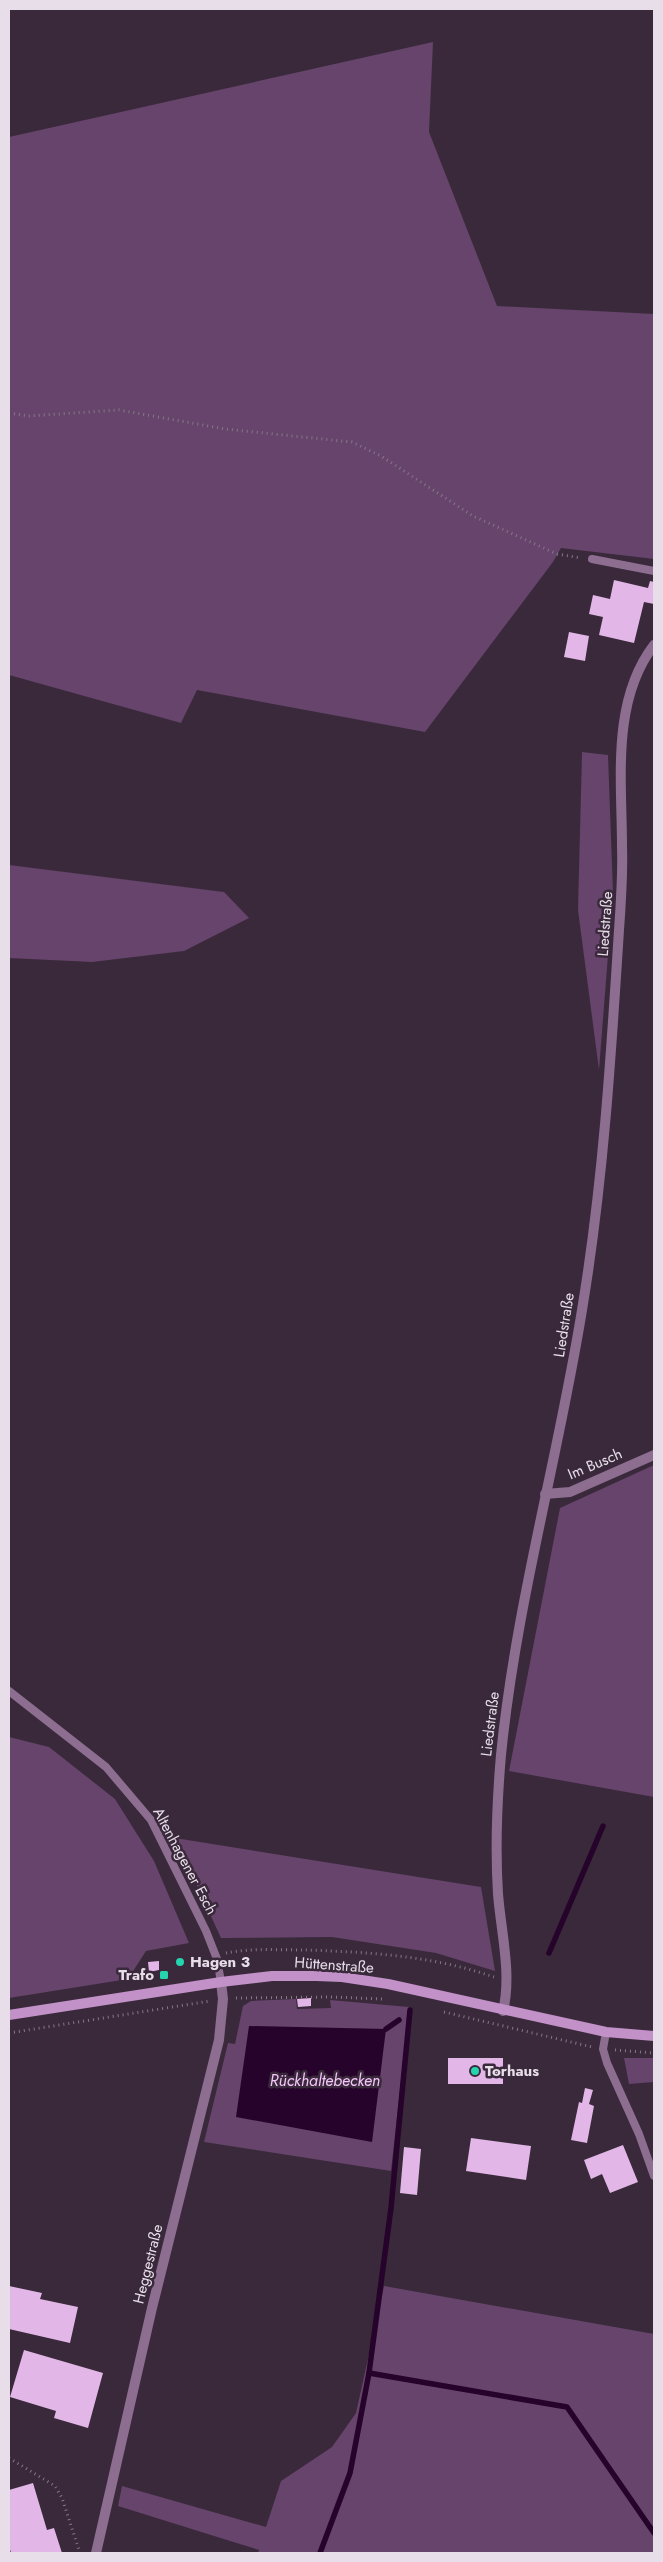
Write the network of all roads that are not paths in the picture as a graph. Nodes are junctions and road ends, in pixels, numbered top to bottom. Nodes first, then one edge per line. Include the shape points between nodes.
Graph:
1 (592, 559) road end
2 (654, 571) edge
3 (654, 645) edge
4 (654, 1455) edge
5 (545, 1494) junction
6 (9, 1691) edge
7 (221, 1982) junction
8 (503, 2011) junction
9 (9, 2015) edge
10 (606, 2032) junction
11 (654, 2036) edge
12 (654, 2176) edge
13 (96, 2553) edge

1 - 2 lane
3 - 5 street, Liedstraße via 636,673 627,702 623,872 598,1202 568,1392
4 - 5 street, Im Busch via 570,1492
5 - 8 street, Liedstraße via 516,1640 499,1786 498,1891 506,1982
6 - 7 lane, Altenhagener Esch via 106,1767 151,1820 216,1955
7 - 8 main road, Hüttenstraße via 272,1976 342,1977 388,1984
7 - 9 main road, Hüttenstraße
7 - 13 street, Heggestraße via 219,2040 152,2308
8 - 10 main road, Hüttenstraße
10 - 11 main road, Hüttenstraße
10 - 12 lane via 603,2049 607,2063

